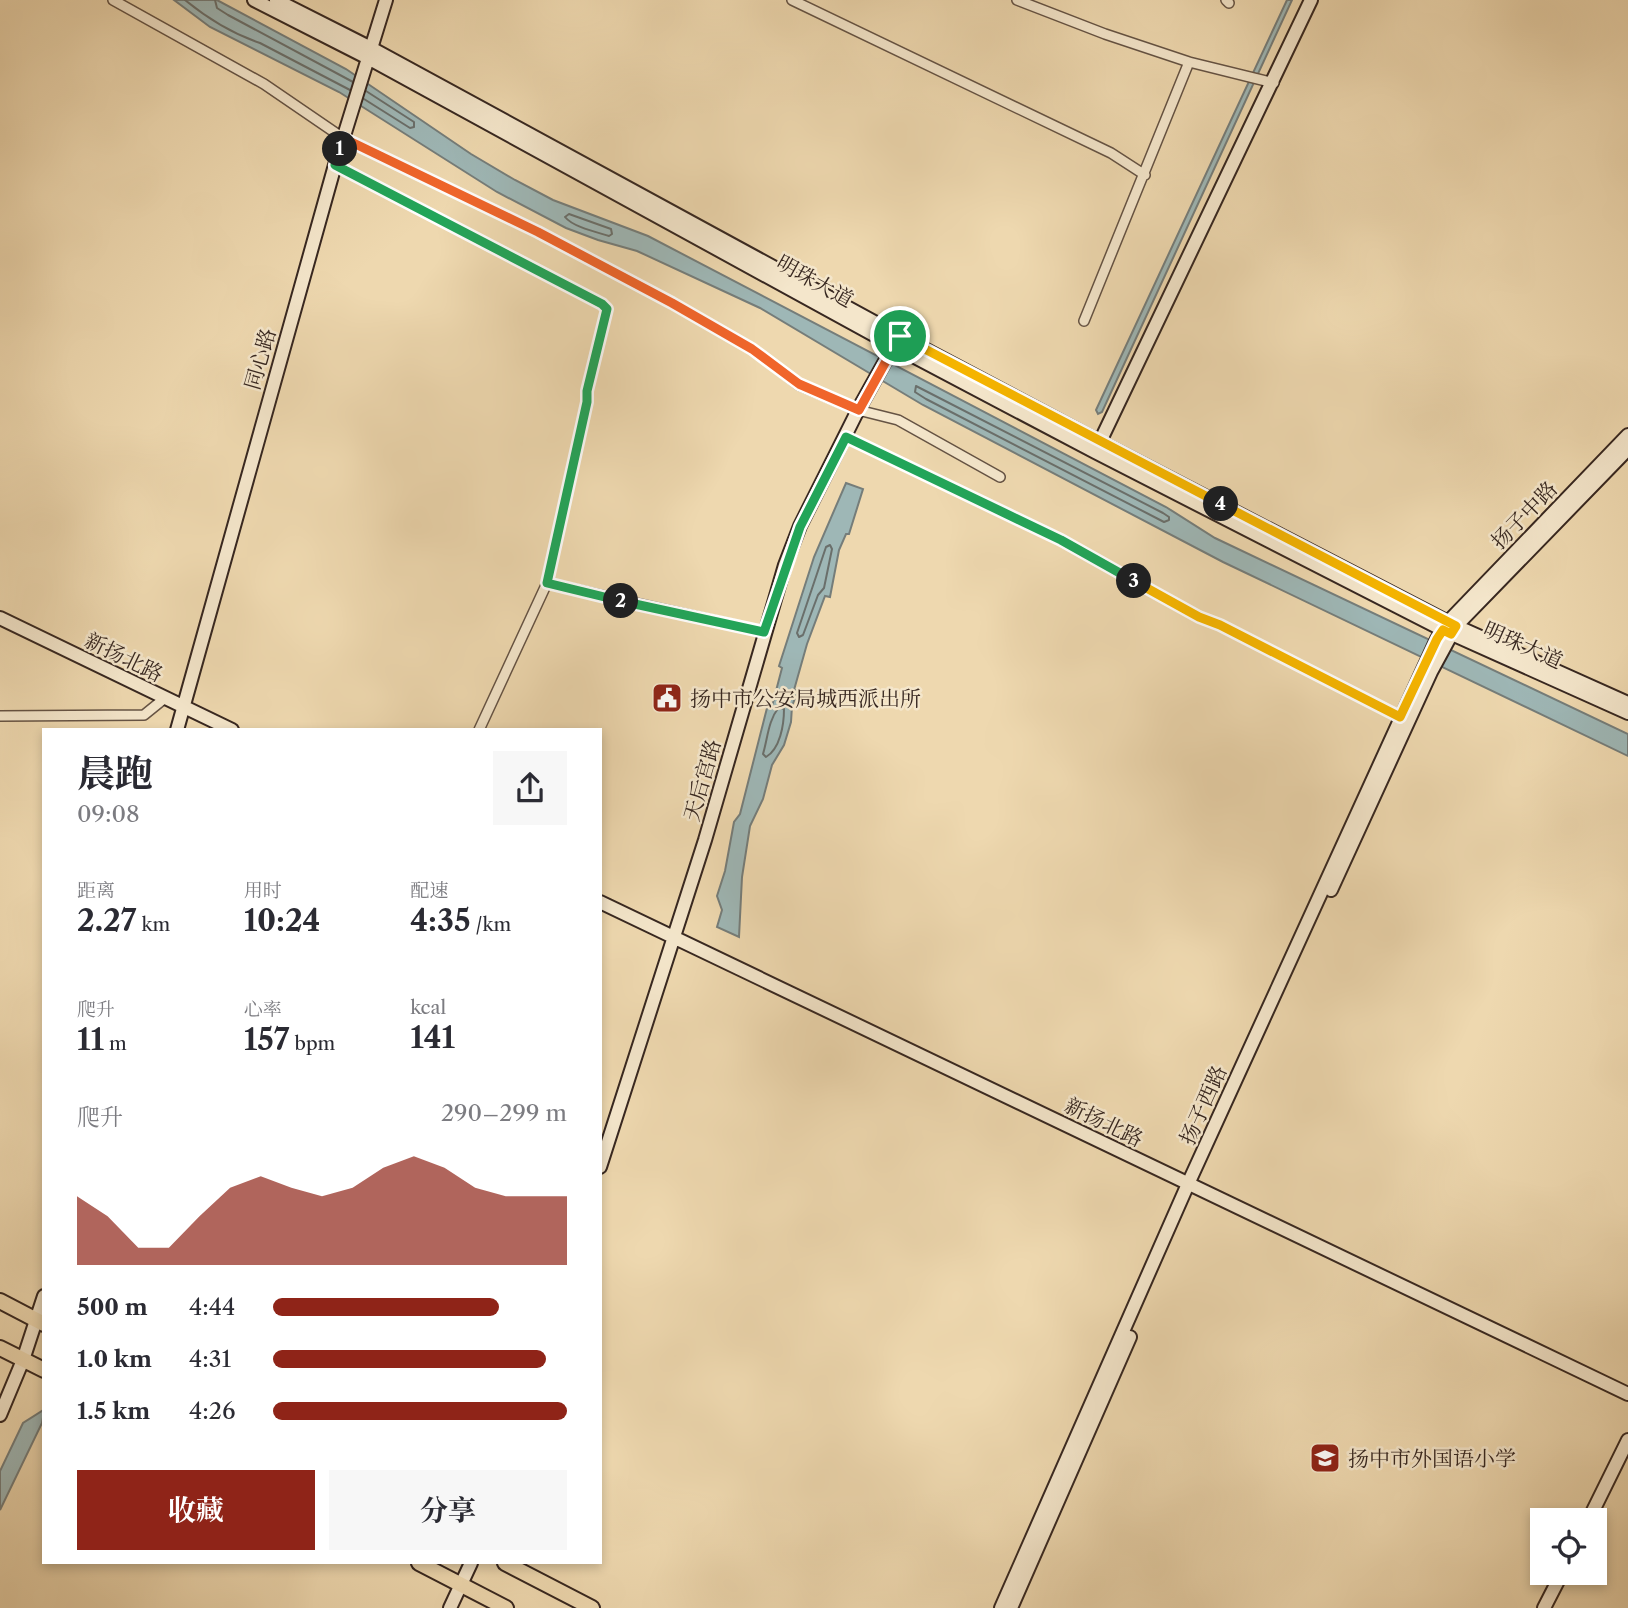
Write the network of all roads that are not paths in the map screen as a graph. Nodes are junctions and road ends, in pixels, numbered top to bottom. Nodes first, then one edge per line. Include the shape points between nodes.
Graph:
1 (113, 0) edge
2 (254, 0) edge
3 (276, 0) edge
4 (386, 0) edge
5 (792, 0) edge
6 (1017, 0) edge
7 (1311, 0) edge
8 (369, 53) junction
9 (1189, 62) junction
10 (1270, 82) junction
11 (343, 138) junction
12 (335, 165) junction
13 (1145, 175) junction
14 (1084, 321) dead end
15 (894, 345) junction
16 (859, 410) junction
17 (1628, 435) edge
18 (846, 437) junction
19 (1098, 447) junction
20 (1628, 449) edge
21 (1000, 477) dead end
22 (547, 583) junction
23 (0, 618) edge
24 (764, 632) junction
25 (1447, 632) junction
26 (1427, 669) junction
27 (164, 698) junction
28 (1628, 703) edge
29 (183, 707) junction
30 (1628, 713) edge
31 (0, 716) edge
32 (1400, 717) junction
33 (178, 728) edge
34 (228, 728) edge
35 (480, 728) edge
36 (602, 903) edge
37 (674, 937) junction
38 (602, 1161) edge
39 (1191, 1186) junction
40 (0, 1301) edge
41 (40, 1322) edge
42 (0, 1348) edge
43 (23, 1360) junction
44 (42, 1369) edge
45 (1628, 1394) edge
46 (0, 1415) edge
47 (1628, 1440) edge
48 (1594, 1508) edge
49 (421, 1564) edge
50 (471, 1564) edge
51 (507, 1564) edge
52 (461, 1584) junction
53 (1556, 1585) edge
54 (450, 1608) edge
55 (506, 1608) edge
56 (592, 1608) edge
57 (1001, 1608) edge
58 (1012, 1608) edge
59 (1544, 1608) edge

1 - 11 street via 264,85
2 - 8 main road, 明珠大道
3 - 8 main road, 明珠大道
4 - 8 main road, 同心路
5 - 13 street via 1111,153
6 - 9 street
7 - 10 main road
8 - 11 main road, 同心路
8 - 15 main road, 明珠大道
9 - 10 street
9 - 13 street
10 - 19 main road
11 - 12 main road, 同心路
11 - 16 street via 538,232 752,349 799,384
12 - 22 street via 607,309
12 - 29 main road, 同心路
13 - 14 street
15 - 16 main road, 天后宫路
15 - 19 main road, 明珠大道
16 - 18 main road, 天后宫路
16 - 21 street via 898,420
17 - 25 main road, 扬子中路
18 - 24 main road, 天后宫路 via 800,527
18 - 32 street via 1061,540 1199,617
19 - 25 main road, 明珠大道
20 - 25 main road, 扬子中路
22 - 24 street
22 - 35 street
23 - 27 main road, 新扬北路
24 - 37 main road, 天后宫路
25 - 26 main road, 扬子西路
25 - 28 main road, 明珠大道
25 - 30 main road, 明珠大道
26 - 32 main road, 扬子西路
26 - 39 main road, 扬子西路
27 - 29 main road, 新扬北路
27 - 31 street via 144,715
29 - 33 main road, 同心路
29 - 34 main road, 新扬北路
32 - 39 main road, 扬子西路
36 - 37 main road, 新扬北路
37 - 38 main road, 天后宫路
37 - 39 main road, 新扬北路
39 - 45 main road, 新扬北路
39 - 57 main road, 扬子西路
39 - 58 main road, 扬子西路
40 - 41 main road
41 - 43 main road
42 - 43 main road
43 - 44 main road
43 - 46 main road
47 - 48 main road
49 - 52 main road
50 - 52 main road
51 - 56 main road
52 - 54 main road
52 - 55 main road
53 - 59 main road

